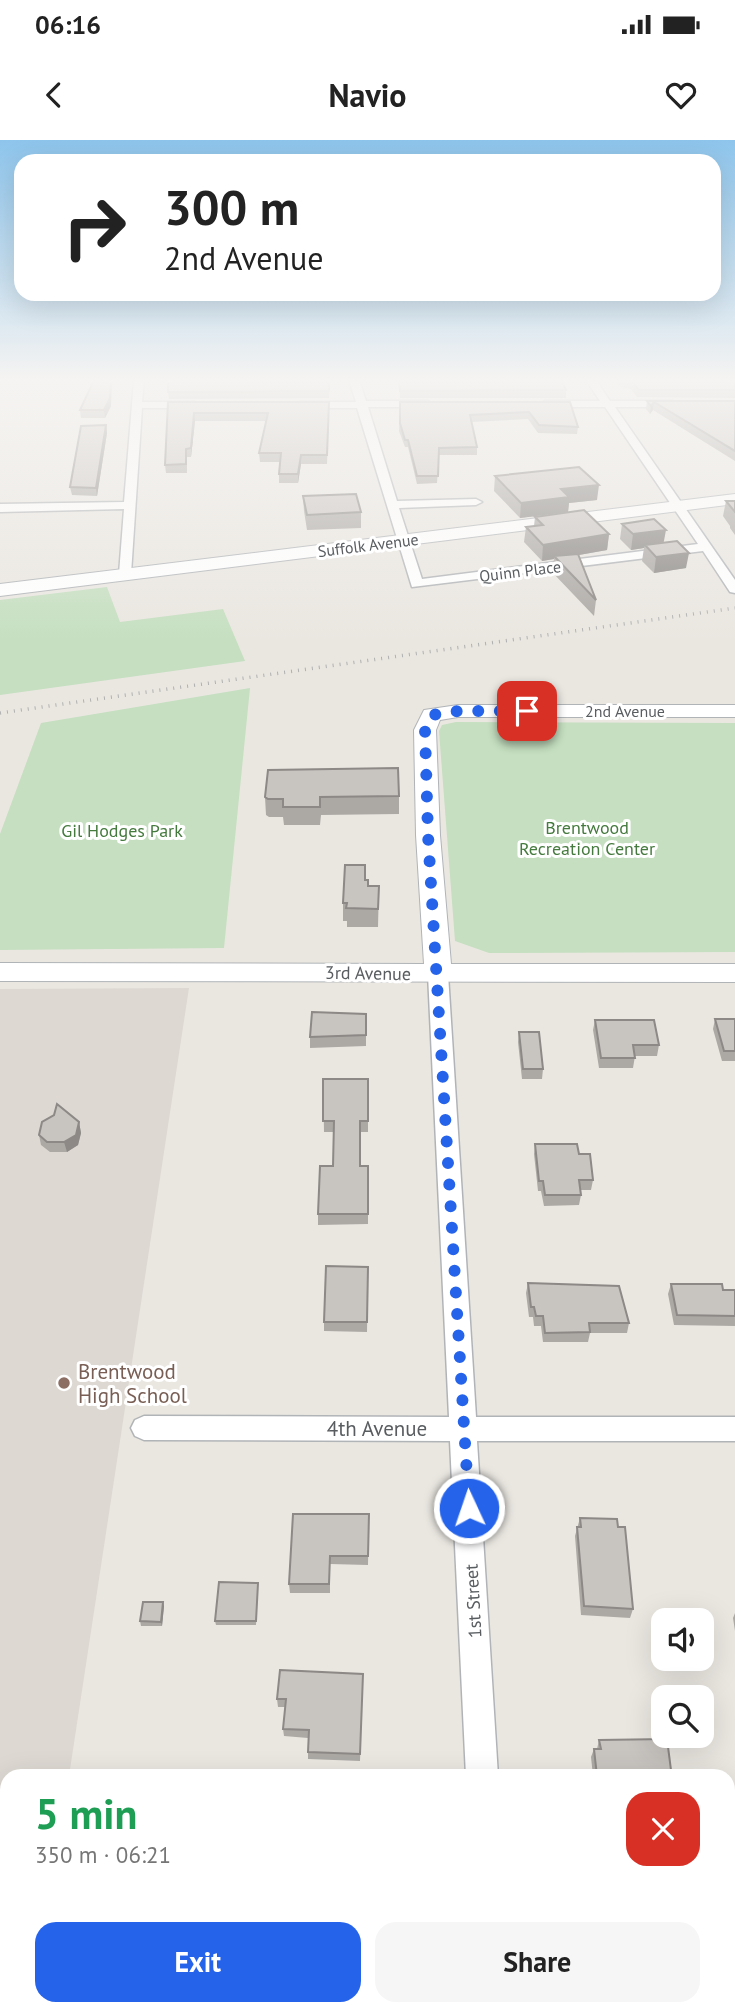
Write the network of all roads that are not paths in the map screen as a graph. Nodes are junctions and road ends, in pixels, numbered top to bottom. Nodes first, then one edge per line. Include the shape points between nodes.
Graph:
1 (131, 468) edge
2 (380, 468) edge
3 (651, 468) edge
4 (735, 499) edge
5 (476, 502) dead end
6 (128, 505) junction
7 (392, 505) junction
8 (678, 507) junction
9 (0, 508) edge
10 (403, 541) junction
11 (705, 547) junction
12 (125, 574) junction
13 (735, 589) edge
14 (0, 590) edge
15 (735, 712) edge
16 (432, 715) joint
17 (0, 972) edge
18 (735, 973) edge
19 (438, 974) junction
20 (144, 1428) dead end
21 (465, 1428) junction
22 (735, 1429) edge
23 (482, 1769) edge

1 - 6 street
2 - 7 street
3 - 8 street
4 - 8 street, Suffolk Avenue
5 - 7 street
6 - 9 street
6 - 12 street
7 - 10 street
8 - 10 street, Suffolk Avenue
8 - 11 street
10 - 11 street, Quinn Place via 417,584
10 - 12 street, Suffolk Avenue
11 - 13 street
12 - 14 street, Suffolk Avenue
15 - 16 street, 2nd Avenue via 458,711
16 - 19 street, 1st Street via 425,730
17 - 19 street, 3rd Avenue
18 - 19 street, 3rd Avenue
19 - 21 street, 1st Street
20 - 21 street, 4th Avenue
21 - 22 street, 4th Avenue
21 - 23 street, 1st Street

